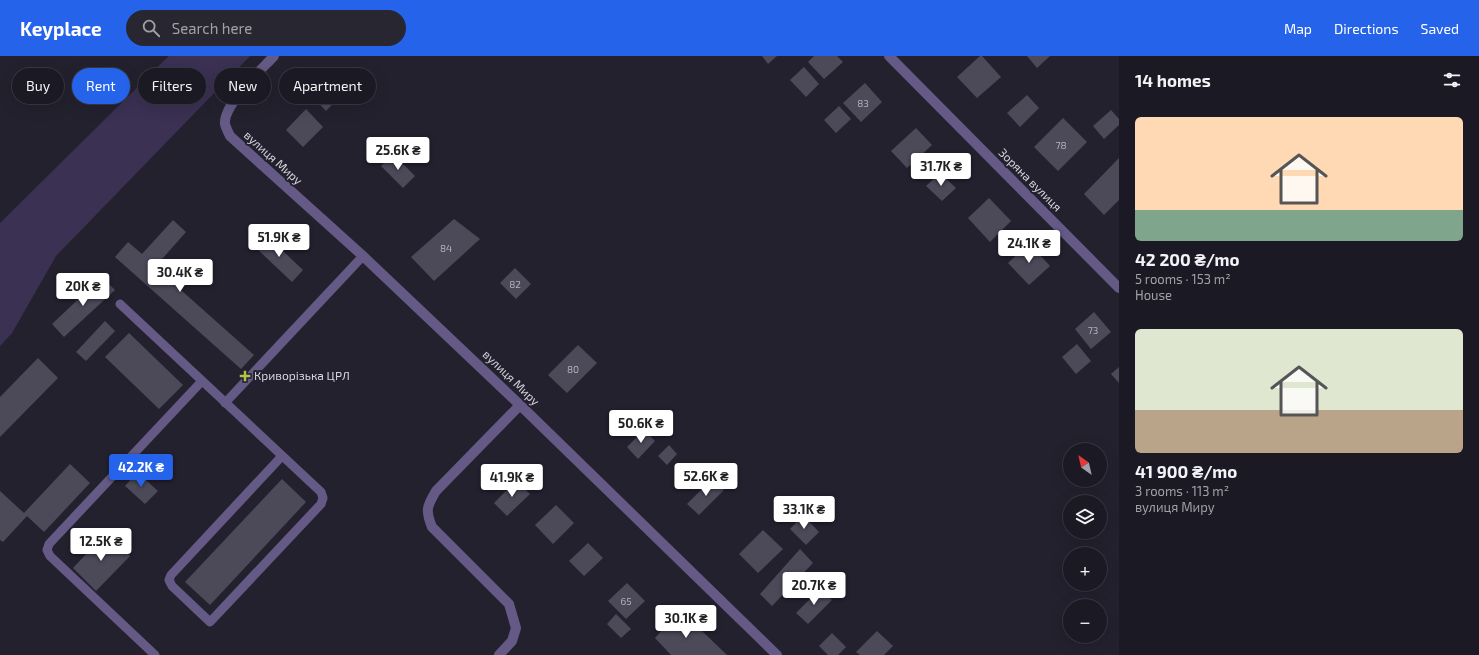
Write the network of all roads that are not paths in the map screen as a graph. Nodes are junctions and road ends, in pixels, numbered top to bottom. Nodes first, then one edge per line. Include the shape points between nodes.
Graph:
1 (274, 56) edge
2 (889, 56) edge
3 (363, 256) junction
4 (1119, 288) edge
5 (120, 304) dead end
6 (202, 381) junction
7 (225, 403) junction
8 (520, 405) junction
9 (282, 456) junction
10 (155, 655) edge
11 (499, 655) edge
12 (777, 655) edge

1 - 3 street, вулиця Миру via 240,93 227,112 225,124 230,136
2 - 4 street, Зоряна вулиця
3 - 7 lane
3 - 8 street, вулиця Миру
5 - 6 lane
6 - 7 lane
6 - 10 lane via 49,544 47,550 50,556
7 - 9 lane
8 - 11 street via 436,491 429,502 427,514 432,527 510,604 516,628 512,641
8 - 12 street, вулиця Миру
9 - 9 lane via 321,492 321,504 210,622 172,586 169,580 171,575

